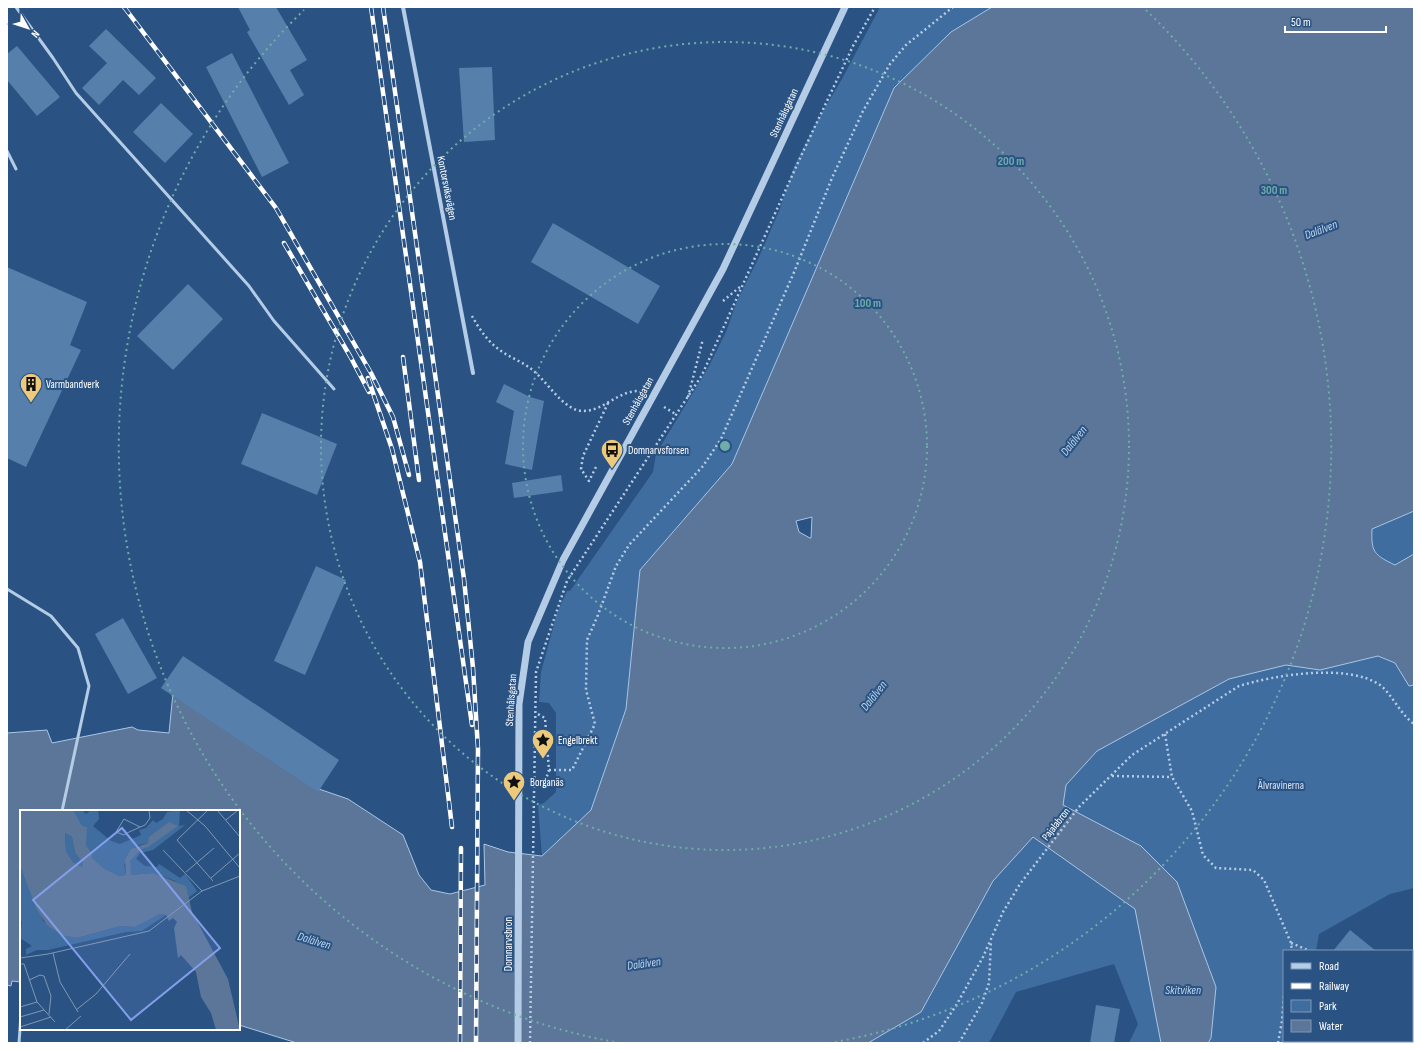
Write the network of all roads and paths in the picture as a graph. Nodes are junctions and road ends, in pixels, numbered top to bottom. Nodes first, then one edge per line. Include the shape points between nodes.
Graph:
1 (16, 7) edge
2 (403, 7) edge
3 (845, 7) edge
4 (875, 7) edge
5 (953, 7) edge
6 (7, 151) edge
7 (16, 169) dead end
8 (742, 286) junction
9 (723, 301) dead end
10 (471, 314) dead end
11 (702, 339) dead end
12 (473, 373) dead end
13 (334, 389) dead end
14 (637, 392) dead end
15 (687, 399) junction
16 (610, 401) junction
17 (664, 407) dead end
18 (677, 415) junction
19 (596, 468) dead end
20 (7, 589) edge
21 (536, 713) junction
22 (1414, 724) edge
23 (1165, 734) junction
24 (549, 770) junction
25 (1111, 776) junction
26 (1172, 777) junction
27 (534, 782) junction
28 (62, 810) edge
29 (520, 846) joint
30 (991, 940) junction
31 (1291, 943) junction
32 (1292, 950) edge
33 (1308, 950) edge
34 (1283, 1007) edge
35 (20, 1029) edge
36 (19, 1043) edge
37 (518, 1043) edge
38 (530, 1043) edge
39 (923, 1043) edge
40 (959, 1043) edge
41 (1278, 1043) edge

1 - 13 lane via 76,93 249,286 274,321
2 - 12 street, Kontorsviksvägen
3 - 29 street, Stenhålsgatan via 723,269 563,560 528,642 519,704
4 - 8 path, Domnarvsbron via 847,60
5 - 24 path via 906,45 890,64 863,111 832,178 721,439 703,466 629,545 616,566 586,640 586,690 595,724 572,770
6 - 7 lane
8 - 9 path
8 - 15 path, Domnarvsbron via 702,375
10 - 16 path via 478,327 496,347 530,368 571,407 583,411
11 - 15 path
14 - 16 path via 626,392
15 - 18 path, Domnarvsbron
16 - 19 path via 583,456 581,469 589,481
17 - 18 path
18 - 21 path, Domnarvsbron via 567,581 536,672
20 - 28 lane via 51,616 78,648 89,686
21 - 24 path via 545,718
21 - 27 path, Domnarvsbron
22 - 23 path, Pajalabron via 1381,686 1366,677 1342,673 1289,675 1239,686
23 - 25 path, Pajalabron via 1132,755
23 - 26 path
24 - 27 path via 546,779
25 - 26 path
25 - 30 path, Pajalabron via 1079,807 1020,884 1003,912
26 - 31 path via 1192,811 1203,855 1216,868 1253,870 1264,880
27 - 38 path, Domnarvsbron
29 - 37 street, Domnarvsbron
30 - 39 path via 939,1031
30 - 40 path via 989,982 982,1003
31 - 32 path
31 - 33 path
34 - 41 path
35 - 36 lane

